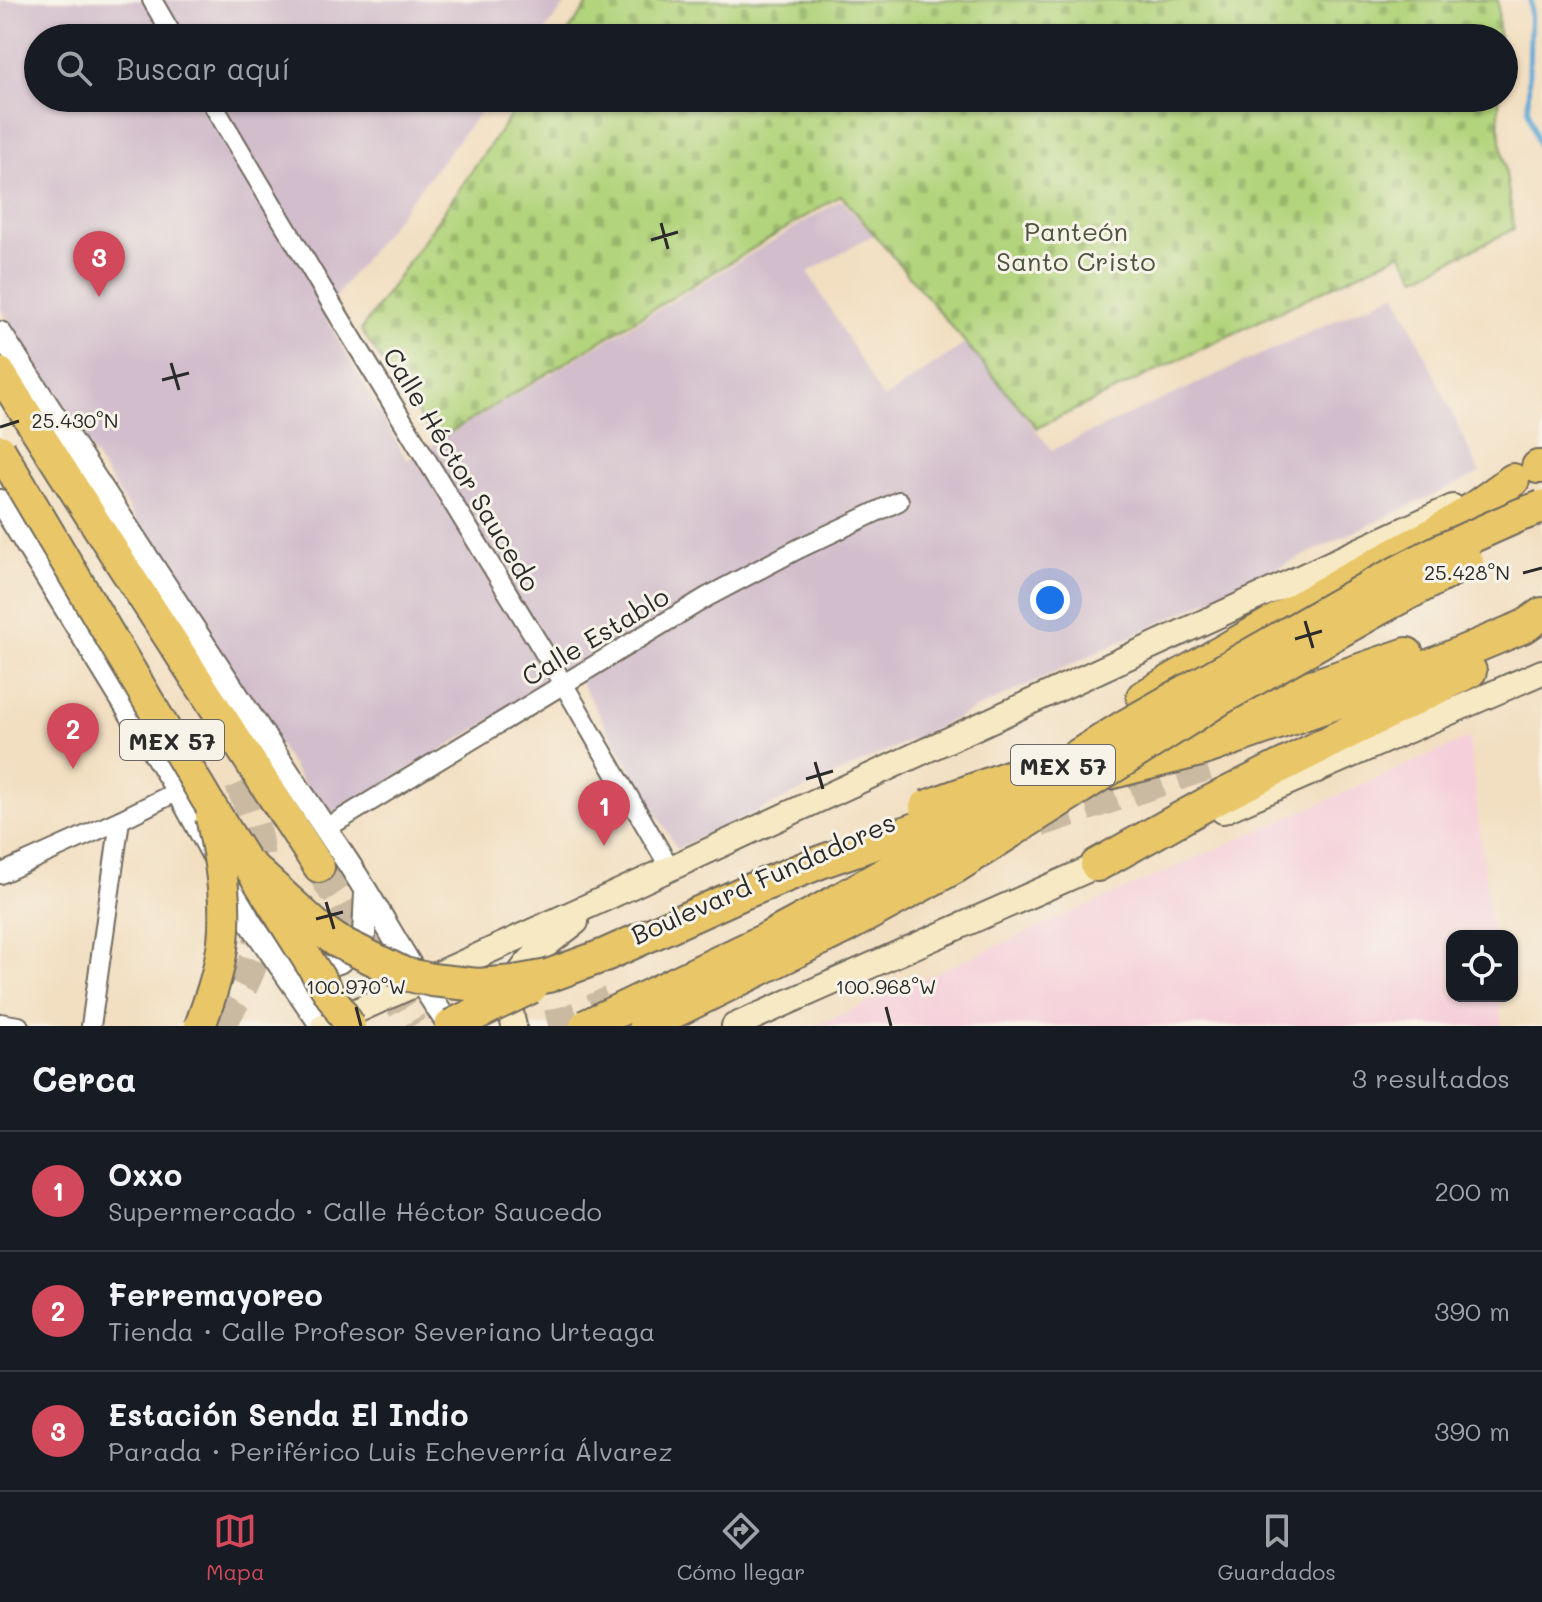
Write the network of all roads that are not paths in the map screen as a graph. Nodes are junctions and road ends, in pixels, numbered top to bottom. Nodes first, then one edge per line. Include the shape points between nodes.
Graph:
1 (152, 0) edge
2 (166, 24) edge
3 (217, 112) edge
4 (0, 333) edge
5 (0, 373) edge
6 (0, 450) edge
7 (1534, 470) edge
8 (0, 501) edge
9 (899, 501) dead end
10 (1542, 507) edge
11 (1542, 525) edge
12 (122, 565) junction
13 (1538, 617) edge
14 (1542, 672) edge
15 (564, 685) junction
16 (1143, 697) dead end
17 (1218, 761) tunnel mouth
18 (239, 782) tunnel mouth
19 (178, 791) junction
20 (207, 800) junction
21 (120, 820) junction
22 (325, 829) junction
23 (1097, 865) junction
24 (250, 866) junction
25 (319, 866) tunnel mouth
26 (670, 868) junction
27 (0, 874) edge
28 (366, 890) junction
29 (606, 898) junction
30 (269, 951) junction
31 (421, 983) junction
32 (0, 1023) edge
33 (19, 1026) edge
34 (91, 1026) edge
35 (200, 1026) edge
36 (322, 1026) edge
37 (350, 1026) edge
38 (451, 1026) edge
39 (514, 1026) edge
40 (586, 1026) tunnel mouth
41 (645, 1026) edge
42 (734, 1026) edge

1 - 2 street
3 - 15 street, Calle Héctor Saucedo
4 - 22 street
5 - 12 highway, MEX 57
6 - 20 highway, MEX 57, bridge
7 - 16 highway via 1435,533
7 - 26 main road
8 - 19 street
9 - 15 street, Calle Establo via 707,597
10 - 40 highway, Boulevard Fundadores / MEX 57, bridge via 1373,585 1147,713 841,899
11 - 41 highway, bridge via 1223,697 955,867
12 - 18 highway via 151,643
12 - 25 highway, MEX 57
13 - 17 highway via 1466,663 1272,744
13 - 23 highway via 1517,644 1495,657
13 - 24 highway, bridge via 1364,693 1204,749 1043,789 823,861 548,976 478,985 404,974 317,927
13 - 38 highway, Boulevard Fundadores / MEX 57, bridge via 1018,773 744,882
14 - 23 main road
15 - 22 street, Calle Establo
15 - 26 street, Calle Héctor Saucedo
19 - 21 street
19 - 30 street
20 - 24 highway, MEX 57, bridge
20 - 35 highway, bridge via 224,911 221,957
21 - 27 street
21 - 34 street
22 - 28 street
23 - 42 main road
24 - 37 highway, MEX 57, bridge
26 - 29 main road
28 - 30 street via 364,935 339,962 319,968 294,964
28 - 31 street
29 - 31 main road
29 - 39 main road via 519,973 510,999
30 - 36 street
31 - 36 main road
31 - 38 street
32 - 33 street

